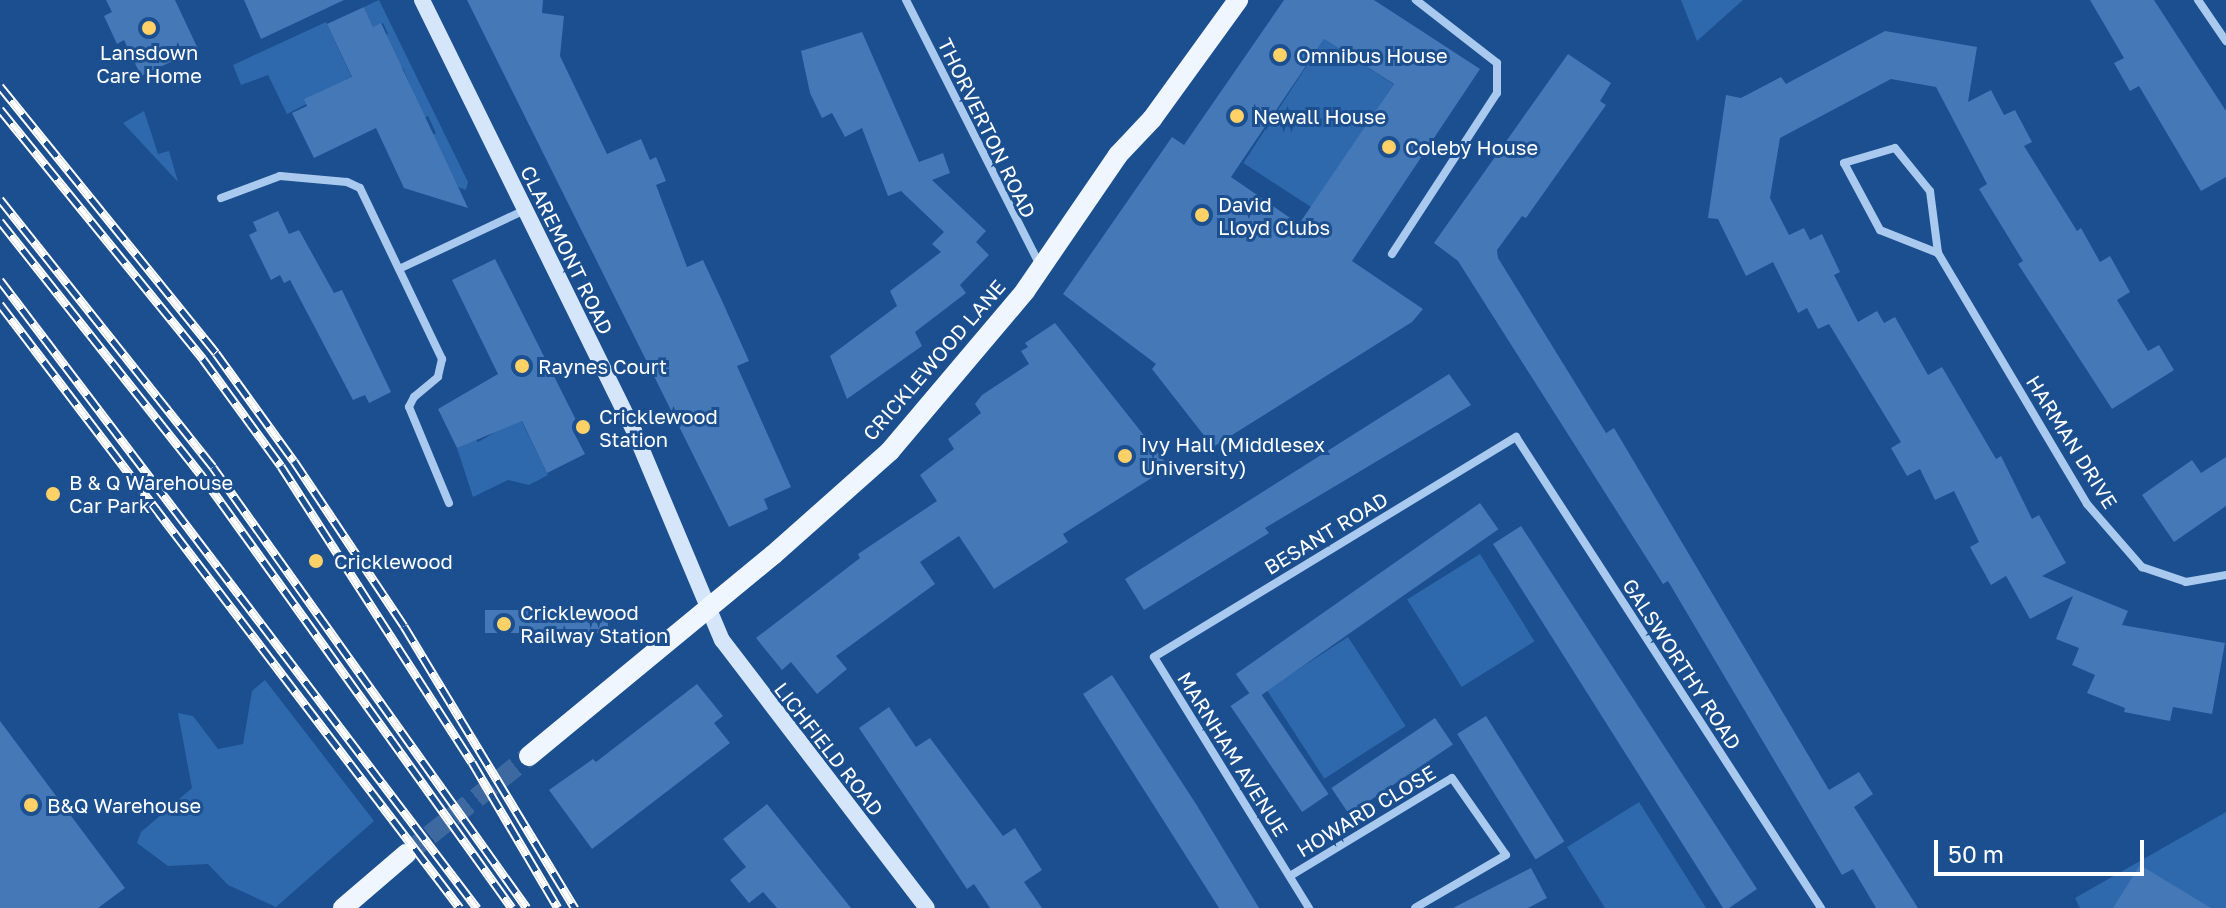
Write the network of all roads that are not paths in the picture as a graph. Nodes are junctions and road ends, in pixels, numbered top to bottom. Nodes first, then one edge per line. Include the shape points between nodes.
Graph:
1 (422, 0) edge
2 (906, 0) edge
3 (1238, 0) edge
4 (1416, 0) edge
5 (2198, 0) edge
6 (2226, 41) edge
7 (221, 198) dead end
8 (525, 210) junction
9 (1938, 253) junction
10 (1392, 254) dead end
11 (399, 269) junction
12 (1042, 269) junction
13 (1516, 437) joint
14 (449, 503) dead end
15 (2226, 575) edge
16 (706, 610) junction
17 (1154, 657) joint
18 (529, 756) tunnel mouth
19 (406, 854) tunnel mouth
20 (1290, 876) junction
21 (343, 908) edge
22 (927, 908) edge
23 (1309, 908) edge
24 (1415, 908) edge
25 (1821, 908) edge

1 - 8 street, CLAREMONT ROAD
2 - 12 street, THORVERTON ROAD
3 - 12 main road, CRICKLEWOOD LANE via 1152,119 1118,155
4 - 10 street via 1497,63 1497,93
5 - 6 street
7 - 11 street via 280,176 347,182 360,188
8 - 11 street
8 - 16 street, CLAREMONT ROAD via 634,431
9 - 9 street, HARMAN DRIVE via 1880,230 1844,163 1895,148 1930,191
9 - 15 street, HARMAN DRIVE via 2087,504 2142,567 2186,582
11 - 14 street via 442,359 438,377 409,407
12 - 16 main road, CRICKLEWOOD LANE via 890,451
13 - 17 street, BESANT ROAD
13 - 25 street, GALSWORTHY ROAD
16 - 18 main road, CRICKLEWOOD LANE
16 - 22 street, LICHFIELD ROAD via 735,662
17 - 20 street, MARNHAM AVENUE
19 - 21 main road
20 - 23 street, MARNHAM AVENUE
20 - 24 street, HOWARD CLOSE via 1452,778 1506,855

